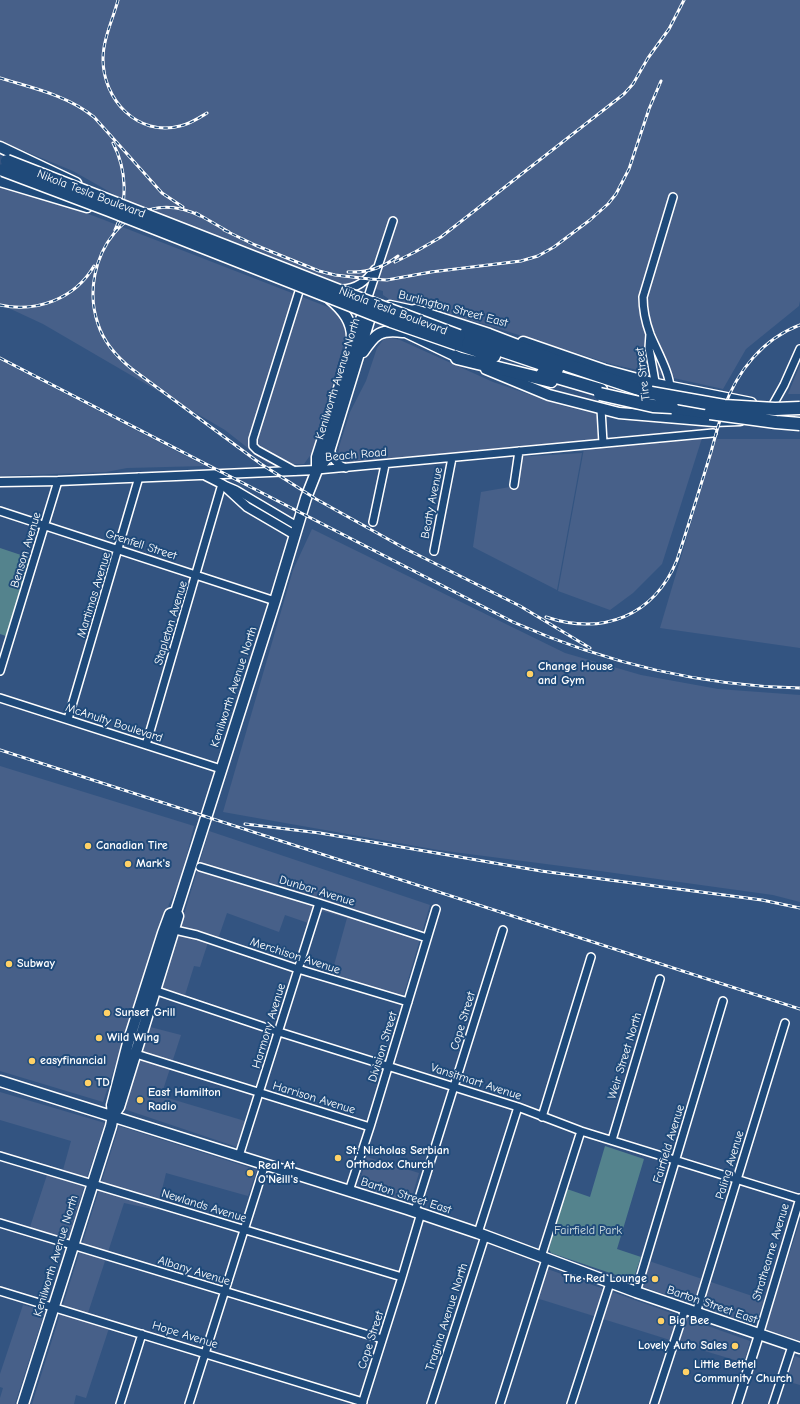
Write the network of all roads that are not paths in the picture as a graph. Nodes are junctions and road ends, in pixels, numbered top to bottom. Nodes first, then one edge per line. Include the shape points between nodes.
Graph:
1 (0, 147) edge
2 (2, 168) edge
3 (673, 197) dead end
4 (392, 221) dead end
5 (379, 264) junction
6 (301, 285) junction
7 (327, 292) junction
8 (370, 298) junction
9 (415, 311) junction
10 (367, 313) junction
11 (406, 332) junction
12 (650, 334) junction
13 (800, 349) edge
14 (351, 350) junction
15 (457, 358) junction
16 (357, 361) junction
17 (602, 386) junction
18 (670, 386) junction
19 (653, 388) junction
20 (701, 402) junction
21 (800, 402) edge
22 (771, 408) junction
23 (800, 408) edge
24 (601, 409) junction
25 (710, 413) junction
26 (800, 414) edge
27 (656, 417) junction
28 (766, 417) junction
29 (800, 424) edge
30 (713, 433) dead end
31 (603, 443) junction
32 (330, 448) junction
33 (520, 451) junction
34 (452, 458) junction
35 (385, 465) junction
36 (346, 468) junction
37 (295, 470) junction
38 (317, 470) junction
39 (203, 475) junction
40 (140, 477) junction
41 (58, 481) junction
42 (0, 482) edge
43 (222, 484) junction
44 (514, 485) dead end
45 (0, 511) edge
46 (373, 522) dead end
47 (45, 526) junction
48 (296, 530) junction
49 (119, 549) junction
50 (434, 552) dead end
51 (196, 574) junction
52 (275, 601) junction
53 (0, 671) edge
54 (0, 698) edge
55 (68, 719) junction
56 (146, 745) junction
57 (221, 769) junction
58 (200, 867) dead end
59 (319, 903) junction
60 (436, 909) dead end
61 (176, 912) junction
62 (175, 930) junction
63 (503, 930) dead end
64 (427, 938) junction
65 (590, 957) dead end
66 (298, 969) junction
67 (660, 979) dead end
68 (145, 987) junction
69 (155, 991) junction
70 (723, 1001) dead end
71 (408, 1002) junction
72 (785, 1024) dead end
73 (278, 1032) junction
74 (136, 1054) junction
75 (388, 1066) junction
76 (0, 1081) edge
77 (454, 1086) junction
78 (259, 1093) junction
79 (518, 1107) junction
80 (113, 1116) junction
81 (542, 1117) junction
82 (370, 1127) junction
83 (581, 1131) junction
84 (612, 1140) junction
85 (0, 1156) edge
86 (239, 1156) junction
87 (676, 1161) junction
88 (265, 1164) junction
89 (738, 1179) junction
90 (92, 1184) junction
91 (349, 1191) junction
92 (800, 1199) edge
93 (418, 1212) junction
94 (0, 1224) edge
95 (244, 1229) junction
96 (481, 1235) junction
97 (74, 1245) junction
98 (543, 1258) junction
99 (402, 1277) junction
100 (610, 1282) junction
101 (0, 1291) edge
102 (224, 1291) junction
103 (636, 1292) junction
104 (54, 1308) junction
105 (684, 1309) junction
106 (696, 1313) junction
107 (142, 1334) junction
108 (759, 1335) junction
109 (382, 1339) junction
110 (796, 1347) edge
111 (205, 1353) junction
112 (362, 1403) edge
113 (23, 1404) edge
114 (120, 1404) edge
115 (189, 1404) edge
116 (431, 1404) edge
117 (500, 1404) edge
118 (571, 1404) edge
119 (654, 1404) edge
120 (737, 1404) edge
121 (773, 1404) edge

1 - 7 main road, Burlington Street East via 129,207
2 - 6 main road, Burlington Street East via 72,203 121,215
2 - 17 highway, Nikola Tesla Boulevard, bridge via 342,292 458,340 536,362
3 - 12 street, Tire Street via 643,297
4 - 5 street, Kenilworth Avenue North
5 - 7 street via 367,280 358,286
5 - 8 street, Kenilworth Avenue North
6 - 7 main road, Burlington Street East
6 - 37 street via 253,439 253,446 257,450
7 - 8 main road, Burlington Street East
7 - 10 main road, Burlington Street East
7 - 14 main road via 348,319 352,335
8 - 9 main road, Burlington Street East
8 - 10 main road, Kenilworth Avenue North
9 - 17 highway via 489,335 567,365
9 - 19 main road, Burlington Street East via 498,333
10 - 11 main road, Burlington Street East
10 - 14 main road, Kenilworth Avenue North
10 - 16 main road, Kenilworth Avenue North
11 - 15 main road, Burlington Street East
11 - 16 main road via 389,330 377,334
12 - 18 street, Tire Street
12 - 19 street, Tire Street
13 - 22 street
14 - 38 main road, Kenilworth Avenue North via 317,457
15 - 17 highway
15 - 24 main road, Burlington Street East via 548,395
16 - 32 main road, Kenilworth Avenue North
17 - 19 highway
17 - 25 highway, bridge via 653,406
18 - 19 main road, Burlington Street East
18 - 22 main road, Burlington Street East
18 - 27 street, Tire Street via 666,403
19 - 20 highway, bridge
19 - 27 street, Tire Street via 658,400
20 - 21 highway, bridge via 745,405
20 - 23 highway, bridge via 742,408
22 - 26 main road, Burlington Street East
22 - 28 street
24 - 27 main road, Burlington Street East
24 - 31 street
25 - 26 highway, bridge via 777,417
25 - 29 highway, bridge
26 - 28 main road, Burlington Street East
27 - 28 main road, Burlington Street East via 720,422
30 - 31 street, Beach Road
31 - 33 street, Beach Road
32 - 36 street via 335,461
32 - 38 main road, Kenilworth Avenue North via 326,459
33 - 34 street, Beach Road
33 - 44 street
34 - 35 street, Beach Road
34 - 50 street, Beatty Avenue
35 - 36 street, Beach Road
35 - 46 street
36 - 38 street, Beach Road
37 - 38 street, Beach Road
37 - 39 street, Beach Road
38 - 48 main road, Kenilworth Avenue North
39 - 40 street, Beach Road
39 - 43 street
40 - 41 street, Beach Road
40 - 49 street, Martimas Avenue
41 - 42 street, Beach Road
41 - 47 street, Benson Avenue
43 - 48 street via 247,507
43 - 51 street, Stapleton Avenue
45 - 47 street, Grenfell Street
47 - 49 street, Grenfell Street
47 - 53 street, Benson Avenue
48 - 52 main road, Kenilworth Avenue North
49 - 51 street, Grenfell Street
49 - 55 street, Martimas Avenue
51 - 52 street, Grenfell Street
51 - 56 street, Stapleton Avenue
52 - 57 main road, Kenilworth Avenue North
54 - 55 street, McAnulty Boulevard
55 - 56 street, McAnulty Boulevard
56 - 57 street, McAnulty Boulevard
57 - 61 main road, Kenilworth Avenue North
58 - 59 street, Dunbar Avenue
59 - 64 street, Dunbar Avenue
59 - 66 street, Harmony Avenue
60 - 64 street, Division Street
61 - 62 main road, Kenilworth Avenue North via 178,916
61 - 68 main road, Kenilworth Avenue North via 170,914
62 - 66 street, Merchison Avenue
62 - 69 main road, Kenilworth Avenue North
63 - 77 street, Cope Street
64 - 71 street, Division Street
65 - 81 street
66 - 71 street, Merchison Avenue
66 - 73 street, Harmony Avenue
67 - 84 street, Weir Street North
68 - 69 street, Vansitmart Avenue
68 - 80 main road, Kenilworth Avenue North via 112,1105
69 - 73 street, Vansitmart Avenue
69 - 74 main road, Kenilworth Avenue North
70 - 87 street, Fairfield Avenue
71 - 75 street, Division Street
72 - 89 street, Paling Avenue
73 - 75 street, Vansitmart Avenue
73 - 78 street, Harmony Avenue
74 - 78 street, Harrison Avenue
74 - 80 main road, Kenilworth Avenue North via 119,1107
75 - 77 street, Vansitmart Avenue
75 - 82 street, Division Street
76 - 80 main road, Barton Street East
77 - 79 street, Vansitmart Avenue
77 - 93 street, Cope Street
78 - 82 street, Harrison Avenue
78 - 86 street, Harmony Avenue
79 - 81 street, Vansitmart Avenue
79 - 96 street, Tragina Avenue North
80 - 86 main road, Barton Street East
80 - 90 main road, Kenilworth Avenue North
81 - 83 street, Vansitmart Avenue
82 - 91 street, Division Street
83 - 84 street, Vansitmart Avenue
83 - 98 street
84 - 87 street, Vansitmart Avenue
85 - 90 street, Newlands Avenue
86 - 88 main road, Barton Street East
87 - 89 street, Vansitmart Avenue
87 - 103 street, Fairfield Avenue
88 - 91 main road, Barton Street East
88 - 95 street
89 - 92 street, Vansitmart Avenue
89 - 106 street, Paling Avenue
90 - 95 street, Newlands Avenue
90 - 97 main road, Kenilworth Avenue North
91 - 93 main road, Barton Street East
92 - 108 street, Strathearne Avenue
93 - 96 main road, Barton Street East
93 - 99 street, Cope Street
94 - 97 street, Albany Avenue
95 - 99 street, Newlands Avenue
95 - 102 street
96 - 98 main road, Barton Street East
96 - 116 street, Tragina Avenue North
97 - 102 street, Albany Avenue
97 - 104 main road, Kenilworth Avenue North
98 - 100 main road, Barton Street East
98 - 117 street
99 - 109 street, Cope Street
100 - 103 main road, Barton Street East
100 - 118 street
101 - 104 street, Hope Avenue
102 - 109 street, Albany Avenue
102 - 111 street
103 - 105 main road, Barton Street East
104 - 107 street, Hope Avenue
104 - 113 main road, Kenilworth Avenue North
105 - 106 main road, Barton Street East
105 - 119 street
106 - 108 main road, Barton Street East
107 - 111 street, Hope Avenue
107 - 114 street
108 - 110 main road, Barton Street East
108 - 120 street, Strathearne Avenue
109 - 112 street, Cope Street
110 - 121 street
111 - 112 street, Hope Avenue
111 - 115 street

